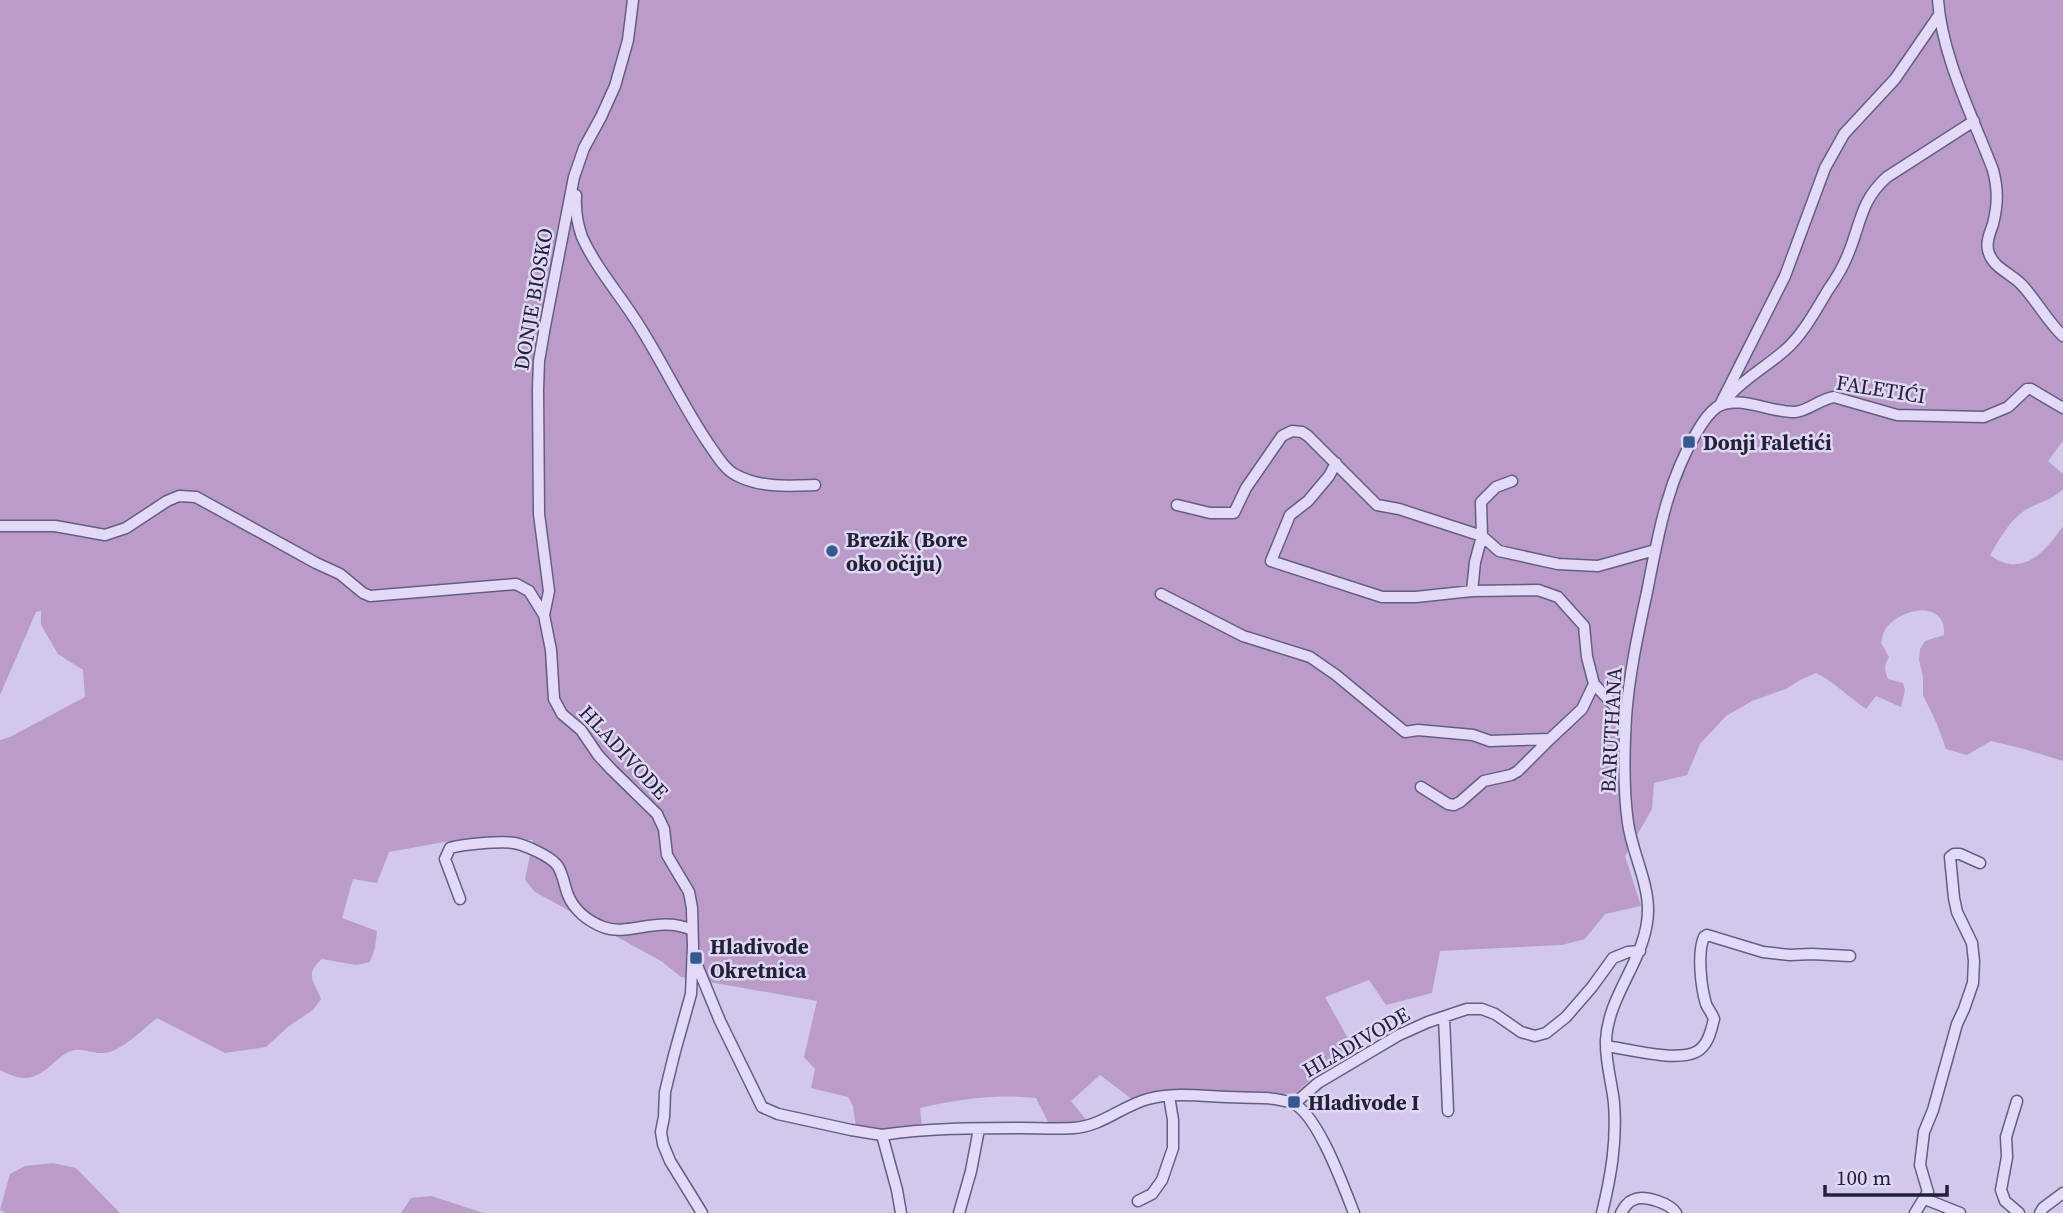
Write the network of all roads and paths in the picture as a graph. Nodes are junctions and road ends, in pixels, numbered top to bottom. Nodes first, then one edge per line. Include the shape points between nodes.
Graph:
1 (633, 0) edge
2 (1938, 0) edge
3 (1939, 15) junction
4 (1974, 121) junction
5 (575, 177) junction
6 (2063, 336) edge
7 (1720, 405) junction
8 (2063, 408) edge
9 (1336, 463) junction
10 (1512, 481) dead end
11 (815, 485) dead end
12 (1177, 505) dead end
13 (0, 526) edge
14 (1482, 536) junction
15 (1655, 550) junction
16 (1472, 591) junction
17 (1161, 594) dead end
18 (544, 615) junction
19 (1594, 684) junction
20 (1626, 718) junction
21 (1550, 739) junction
22 (1421, 787) dead end
23 (1980, 863) dead end
24 (460, 899) dead end
25 (692, 930) junction
26 (1640, 951) junction
27 (1850, 956) dead end
28 (693, 958) junction
29 (1442, 1018) junction
30 (1606, 1046) junction
31 (1169, 1096) junction
32 (2017, 1101) dead end
33 (1294, 1104) junction
34 (1448, 1111) dead end
35 (979, 1129) junction
36 (882, 1135) junction
37 (2063, 1193) edge
38 (1925, 1199) junction
39 (1138, 1201) dead end
40 (702, 1213) edge
41 (901, 1213) edge
42 (959, 1213) edge
43 (1354, 1213) edge
44 (1602, 1213) edge
45 (1621, 1213) edge
46 (1676, 1213) edge
47 (1915, 1213) edge
48 (1960, 1213) edge
49 (2019, 1213) edge
50 (2040, 1213) edge

1 - 5 street, DONJE BIOSKO via 615,86
2 - 3 street
3 - 4 street
3 - 7 street via 1895,79 1844,134 1825,168 1785,276
4 - 6 street via 1997,186 1988,251
4 - 7 street via 1876,187 1848,255 1796,338
5 - 11 street via 577,221 589,250 719,459 735,475 760,483
5 - 18 street, DONJE BIOSKO via 539,361 539,514 550,591
7 - 8 street, FALETIĆI via 1743,403 1798,412 1834,397 1897,415 1984,417 2032,389
7 - 15 street, BARUTHANA via 1680,461
9 - 12 street via 1302,432 1286,432 1234,513
9 - 14 street via 1377,505
9 - 16 street via 1308,501 1290,516 1271,561 1382,597
10 - 14 street via 1481,502
13 - 18 street via 55,526 105,535 127,528 167,501 195,497 340,574 370,596 516,584 529,591
14 - 15 street via 1499,551 1558,564 1598,566
14 - 16 street
15 - 20 street, BARUTHANA
16 - 19 street via 1538,590 1558,597 1584,626
17 - 21 street via 1243,636 1310,657 1405,732 1473,735 1490,741
18 - 25 street, HLADIVODE via 557,707 662,821 667,855 689,892
19 - 20 street
19 - 21 street via 1581,709
20 - 26 street, BARUTHANA via 1628,823 1648,908
21 - 22 street via 1518,771 1484,781 1454,805
23 - 38 street via 1960,854 1951,857 1957,912 1975,961 1973,983 1924,1132 1920,1166 1928,1192
24 - 25 street via 445,859 450,848 515,843 555,863 574,906 599,926 617,929 667,923
25 - 28 street, HLADIVODE
26 - 29 street via 1613,958 1566,1017 1535,1036 1482,1009
26 - 30 street, BARUTHANA via 1610,1018
27 - 30 street via 1790,956 1707,935 1700,954 1707,1007 1714,1019 1698,1052 1676,1056
28 - 36 street, HLADIVODE via 762,1107
28 - 40 street via 691,994 665,1092 661,1132 670,1161
29 - 33 street, HLADIVODE via 1399,1035 1337,1070
29 - 34 street
30 - 44 street, BARUTHANA via 1616,1141
31 - 33 street, HLADIVODE
31 - 35 street, HLADIVODE via 1076,1128
31 - 39 street via 1173,1148 1162,1180 1152,1194
32 - 49 street via 2006,1137 2001,1190 2005,1201
33 - 43 street, HLADIVODE via 1310,1119 1331,1156
35 - 36 street, HLADIVODE
35 - 42 street
36 - 41 street
37 - 50 street
38 - 47 street
38 - 48 street
45 - 46 street via 1631,1200 1644,1198 1671,1206

